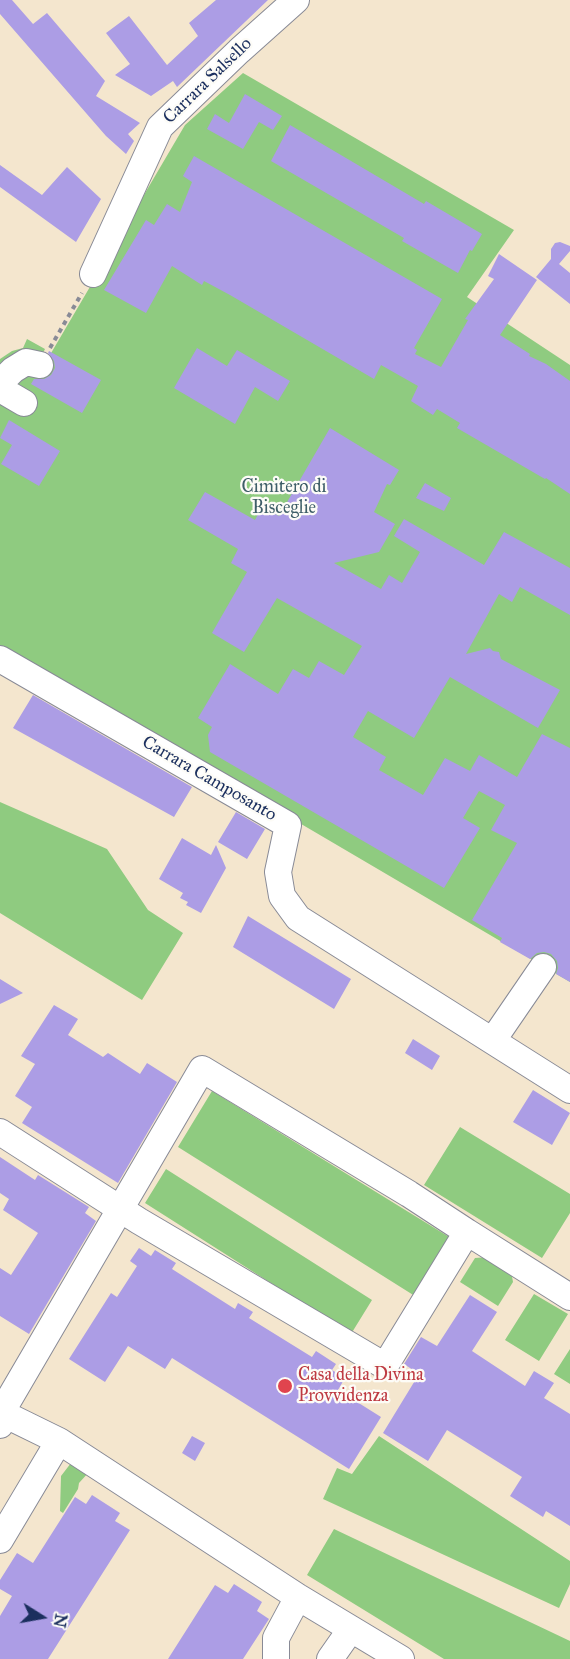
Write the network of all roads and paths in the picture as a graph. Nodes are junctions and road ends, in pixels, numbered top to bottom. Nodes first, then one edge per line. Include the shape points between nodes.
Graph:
1 (296, 0) edge
2 (93, 274) joint
3 (44, 357) joint
4 (0, 388) edge
5 (24, 403) dead end
6 (0, 659) edge
7 (543, 967) dead end
8 (493, 1040) junction
9 (570, 1090) edge
10 (0, 1132) edge
11 (121, 1209) junction
12 (467, 1232) junction
13 (570, 1297) edge
14 (4, 1413) edge
15 (59, 1441) junction
16 (0, 1540) edge
17 (298, 1597) junction
18 (351, 1629) junction
19 (276, 1659) edge
20 (330, 1659) edge
21 (401, 1659) edge

1 - 2 lane, Carrara Salsello via 160,128
2 - 3 path
3 - 4 lane via 13,370
4 - 5 lane
6 - 8 lane, Carrara Camposanto via 288,825 278,872 282,896 298,918
7 - 8 lane
8 - 9 lane, Carrara Camposanto
10 - 11 lane
11 - 12 lane via 385,1366
11 - 12 lane via 202,1069
11 - 14 lane
12 - 13 lane
14 - 15 lane
15 - 16 lane
15 - 17 lane
17 - 18 lane
17 - 19 lane via 276,1638
18 - 20 lane
18 - 21 lane

